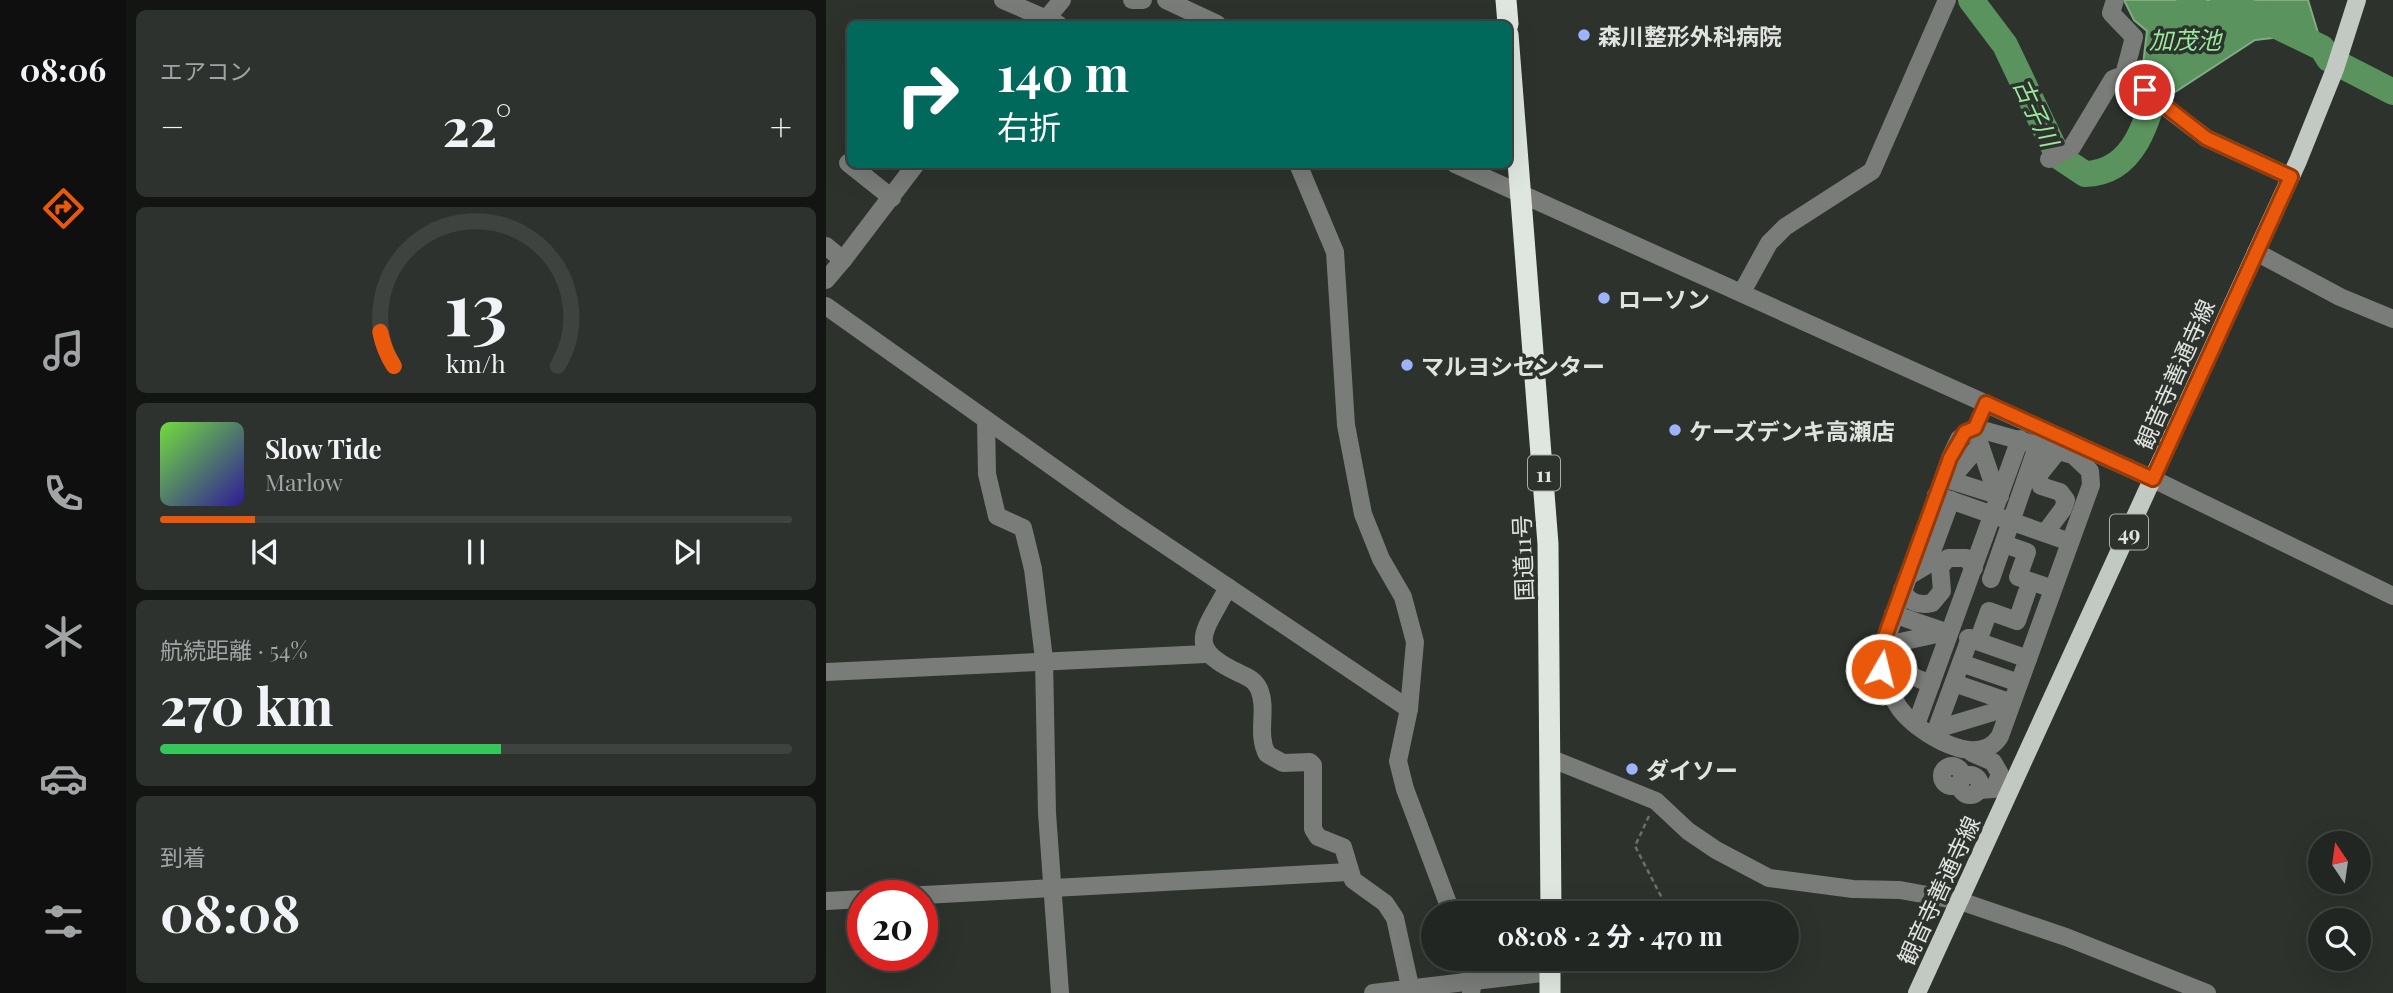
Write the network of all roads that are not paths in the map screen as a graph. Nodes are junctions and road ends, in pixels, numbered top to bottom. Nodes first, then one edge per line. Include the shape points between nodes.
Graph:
1 (1003, 0) edge
2 (1062, 0) edge
3 (1132, 0) edge
4 (1143, 0) edge
5 (1166, 0) edge
6 (1506, 0) edge
7 (1947, 0) edge
8 (2115, 0) edge
9 (2357, 0) edge
10 (1045, 21) edge
11 (1050, 21) edge
12 (1211, 21) edge
13 (1508, 21) edge
14 (2124, 75) junction
15 (1512, 87) edge
16 (2049, 159) dead end
17 (854, 168) edge
18 (913, 168) edge
19 (1300, 168) edge
20 (1464, 168) edge
21 (2291, 177) junction
22 (1520, 193) junction
23 (892, 198) junction
24 (826, 246) edge
25 (2256, 252) junction
26 (843, 260) junction
27 (826, 280) edge
28 (1742, 292) junction
29 (826, 306) edge
30 (2393, 319) edge
31 (1986, 403) junction
32 (986, 420) junction
33 (1975, 428) junction
34 (2020, 439) junction
35 (2038, 444) junction
36 (2058, 450) junction
37 (1946, 479) junction
38 (2153, 479) junction
39 (1999, 496) junction
40 (1944, 498) junction
41 (1994, 515) junction
42 (2012, 521) junction
43 (2045, 533) junction
44 (2070, 542) junction
45 (2004, 544) junction
46 (1974, 570) junction
47 (1991, 579) junction
48 (1904, 583) junction
49 (1228, 587) junction
50 (2027, 592) junction
51 (2051, 595) junction
52 (2393, 596) edge
53 (1893, 614) junction
54 (1949, 632) junction
55 (1974, 640) junction
56 (1206, 654) junction
57 (1881, 654) junction
58 (1044, 659) junction
59 (2028, 659) junction
60 (1961, 663) junction
61 (826, 672) edge
62 (1987, 678) junction
63 (1954, 683) junction
64 (2019, 683) junction
65 (1931, 684) junction
66 (2011, 705) junction
67 (1409, 709) junction
68 (1916, 725) junction
69 (1936, 733) junction
70 (1967, 751) junction
71 (1552, 759) junction
72 (1349, 872) junction
73 (1053, 886) junction
74 (938, 894) edge
75 (847, 900) edge
76 (826, 901) edge
77 (1447, 901) edge
78 (1551, 901) edge
79 (1960, 901) junction
80 (1550, 975) edge
81 (1472, 987) edge
82 (1411, 991) junction
83 (1060, 993) edge
84 (1373, 993) edge
85 (1917, 993) edge
86 (2207, 993) edge

1 - 10 street
2 - 11 street
3 - 4 street
5 - 12 street
6 - 13 highway
7 - 28 street via 1872,171 1785,227 1769,243
8 - 14 street via 2111,13 2134,37
9 - 21 main road, 観音寺善通寺線 / 49
14 - 16 street via 2113,79 2072,147
14 - 21 street via 2206,138
15 - 22 highway, 国道11号 / 11
17 - 23 street
18 - 23 street
19 - 67 street via 1335,252 1346,425 1363,514 1403,597 1415,642
20 - 22 street
21 - 25 main road, 観音寺善通寺線 / 49
22 - 28 street
22 - 71 highway, 国道11号 / 11 via 1542,439
23 - 26 street
24 - 26 street
25 - 30 street via 2340,297
25 - 38 main road, 観音寺善通寺線 / 49
26 - 27 street
28 - 31 street
29 - 32 street
31 - 33 street
31 - 38 street
32 - 49 street
32 - 58 street via 987,474 997,516 1023,528
33 - 34 street
33 - 37 street via 1959,439
34 - 35 street
34 - 39 street
35 - 36 street
35 - 42 street
36 - 43 street via 2038,476 2041,486 2060,492 2066,500
36 - 44 street via 2083,462 2090,471 2091,485
37 - 39 street via 1974,482
37 - 39 street via 1980,445
37 - 40 street
38 - 52 street
38 - 79 main road, 観音寺善通寺線 / 49
39 - 41 street
40 - 41 street
40 - 48 street
40 - 48 street via 1947,539 1927,565
41 - 42 street
41 - 46 street
42 - 43 street
42 - 45 street
43 - 44 street
44 - 51 street
45 - 47 street
45 - 51 street via 2027,552 2018,577
46 - 47 street
46 - 48 street via 1966,558 1948,558 1940,568 1942,591 1932,603 1910,600
46 - 54 street
47 - 50 street
48 - 53 street
49 - 56 street via 1204,636
49 - 67 street
50 - 51 street
50 - 55 street via 2017,621 1989,611
51 - 59 street
53 - 54 street
53 - 57 street
54 - 55 street
54 - 57 street via 1914,639
54 - 65 street
55 - 59 street
55 - 60 street
56 - 58 street
56 - 72 street via 1259,687 1266,754 1283,763 1310,761 1313,765 1313,829 1318,837 1343,847
57 - 65 street
57 - 68 street via 1895,701
58 - 61 street
58 - 73 street
59 - 64 street
60 - 62 street
60 - 63 street
62 - 63 street
62 - 64 street
62 - 66 street
63 - 69 street
64 - 66 street
65 - 68 street
66 - 69 street
66 - 70 street via 1996,744 1989,750
67 - 77 street via 1398,761
68 - 69 street
69 - 70 street
70 - 70 street via 1993,762 2000,774 1994,789 1964,793 1959,774
71 - 78 highway, 国道11号 / 11
71 - 79 street via 1657,802 1688,831 1769,878 1853,890 1900,890
72 - 73 street
72 - 82 street via 1357,885 1385,903 1395,918
73 - 74 street
73 - 83 street
75 - 76 street
79 - 85 main road, 観音寺善通寺線 / 49
79 - 86 street
80 - 81 street
81 - 82 street
82 - 84 street

